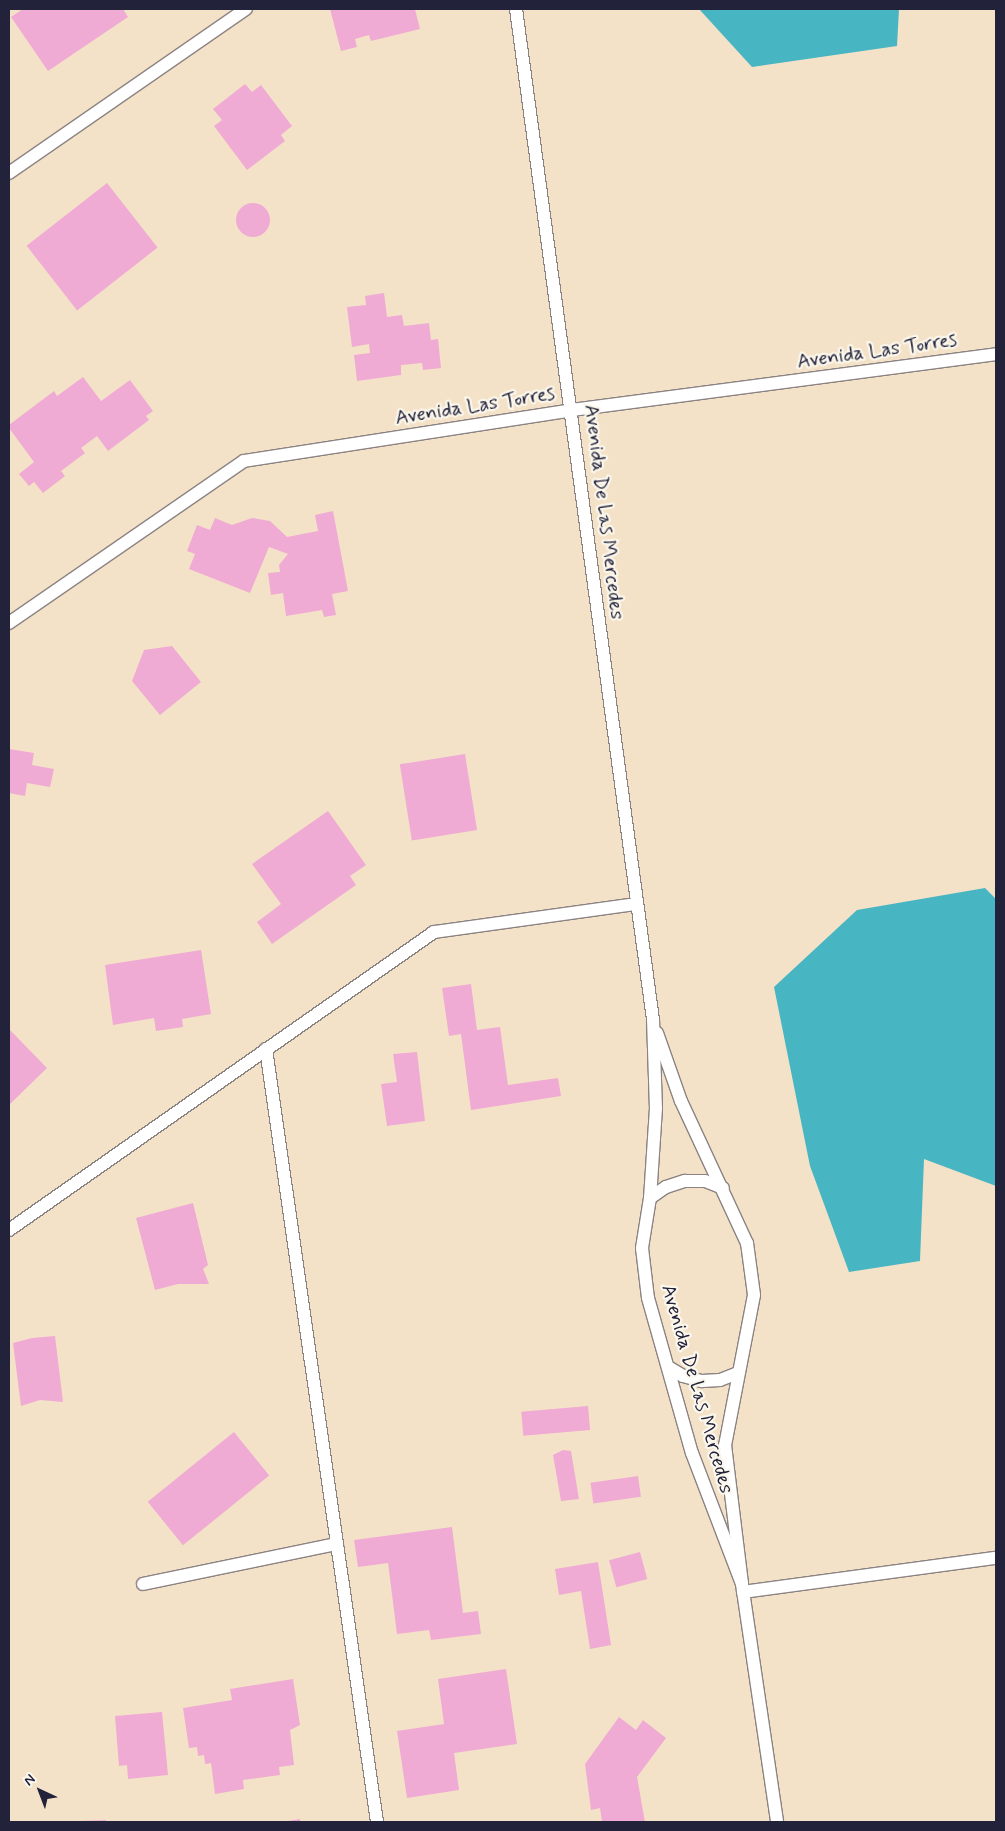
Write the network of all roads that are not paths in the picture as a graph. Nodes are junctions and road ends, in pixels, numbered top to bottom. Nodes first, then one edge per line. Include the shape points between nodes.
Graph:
1 (246, 9) edge
2 (516, 9) edge
3 (9, 173) edge
4 (996, 354) edge
5 (572, 410) junction
6 (9, 623) edge
7 (636, 904) junction
8 (653, 1019) junction
9 (266, 1049) junction
10 (723, 1188) junction
11 (650, 1198) junction
12 (9, 1230) edge
13 (668, 1366) junction
14 (738, 1373) junction
15 (337, 1544) junction
16 (996, 1558) edge
17 (143, 1584) dead end
18 (742, 1588) junction
19 (378, 1822) edge
20 (777, 1822) edge

1 - 3 lane
2 - 5 lane, Avenida De Las Mercedes
4 - 5 lane, Avenida Las Torres
5 - 6 lane, Avenida Las Torres via 244,460
5 - 7 lane, Avenida De Las Mercedes
7 - 8 lane, Avenida De Las Mercedes
7 - 9 lane via 434,932
8 - 10 lane, Avenida De Las Mercedes via 681,1101
8 - 11 lane, Avenida De Las Mercedes via 656,1108
9 - 12 lane
9 - 15 lane
10 - 11 lane via 705,1181 685,1181 666,1187
10 - 14 lane, Avenida De Las Mercedes via 747,1243 754,1295
11 - 13 lane, Avenida De Las Mercedes via 642,1248 648,1298
13 - 14 lane via 683,1376 702,1381 720,1380
13 - 18 lane, Avenida De Las Mercedes via 692,1453
14 - 18 lane, Avenida De Las Mercedes via 725,1445
15 - 17 lane
15 - 19 lane
16 - 18 lane
18 - 20 lane, Avenida De Las Mercedes

